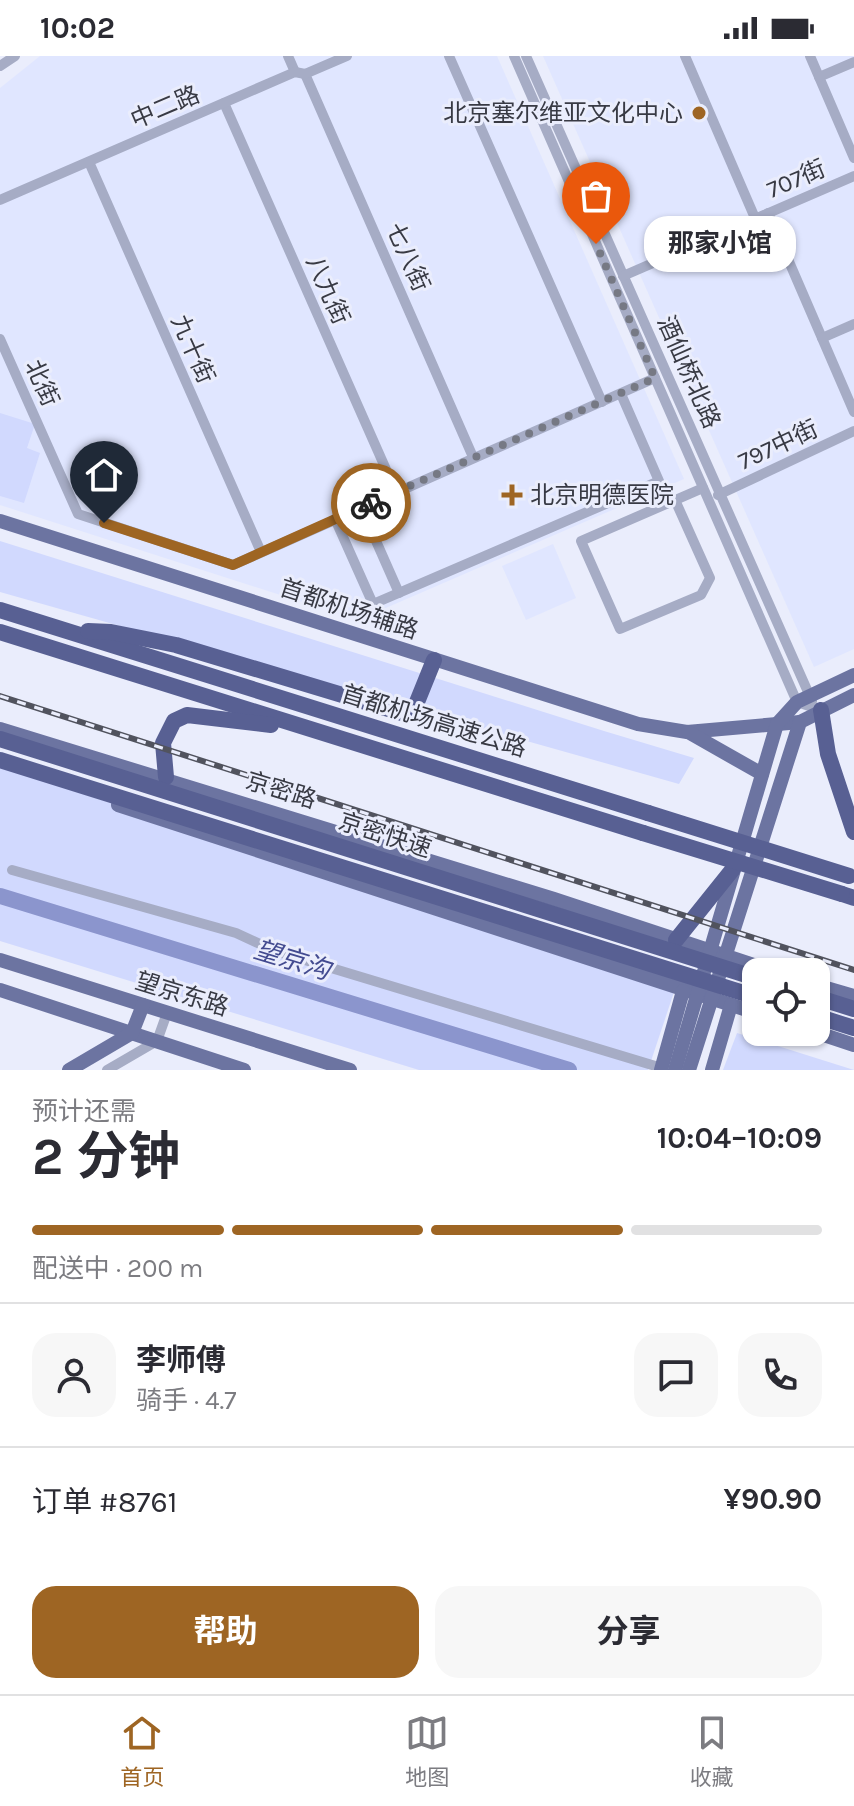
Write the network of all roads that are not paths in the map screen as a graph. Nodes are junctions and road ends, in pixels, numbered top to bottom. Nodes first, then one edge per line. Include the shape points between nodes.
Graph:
1 (15, 56) edge
2 (288, 56) edge
3 (347, 56) edge
4 (449, 56) edge
5 (514, 56) edge
6 (526, 56) edge
7 (685, 56) edge
8 (810, 56) edge
9 (854, 62) edge
10 (0, 66) edge
11 (300, 73) junction
12 (819, 77) junction
13 (224, 103) junction
14 (854, 158) edge
15 (89, 162) junction
16 (854, 176) edge
17 (0, 200) edge
18 (768, 213) junction
19 (755, 218) junction
20 (623, 276) junction
21 (854, 324) edge
22 (822, 338) junction
23 (0, 339) edge
24 (655, 378) junction
25 (621, 394) junction
26 (602, 402) junction
27 (854, 412) edge
28 (854, 431) edge
29 (473, 457) junction
30 (703, 488) junction
31 (396, 492) junction
32 (718, 495) junction
33 (675, 500) junction
34 (361, 507) junction
35 (335, 519) junction
36 (0, 521) edge
37 (261, 552) junction
38 (399, 593) junction
39 (0, 610) edge
40 (66, 631) junction
41 (0, 632) edge
42 (434, 660) junction
43 (854, 675) edge
44 (854, 695) edge
45 (802, 699) junction
46 (821, 710) junction
47 (800, 722) junction
48 (777, 724) junction
49 (0, 729) edge
50 (687, 732) junction
51 (339, 736) junction
52 (0, 739) edge
53 (0, 760) edge
54 (0, 767) edge
55 (762, 774) junction
56 (166, 777) junction
57 (854, 832) edge
58 (733, 869) junction
59 (12, 870) dead end
60 (852, 877) edge
61 (848, 896) edge
62 (676, 940) junction
63 (708, 951) junction
64 (724, 956) junction
65 (0, 960) edge
66 (742, 962) edge
67 (742, 974) edge
68 (830, 989) edge
69 (0, 990) edge
70 (742, 993) edge
71 (696, 995) junction
72 (854, 996) edge
73 (830, 1001) edge
74 (143, 1005) junction
75 (731, 1005) junction
76 (742, 1009) edge
77 (854, 1009) edge
78 (167, 1013) junction
79 (830, 1020) edge
80 (854, 1028) edge
81 (132, 1033) junction
82 (830, 1037) edge
83 (157, 1041) junction
84 (854, 1045) edge
85 (666, 1069) edge
86 (69, 1070) edge
87 (107, 1070) edge
88 (244, 1070) edge
89 (350, 1070) edge
90 (689, 1070) edge
91 (712, 1070) edge

1 - 10 street
2 - 11 street, 七八街
3 - 11 street, 中二路
4 - 26 street
5 - 24 street, 酒仙桥北路
6 - 20 street, 酒仙桥北路
7 - 19 street
8 - 12 street
9 - 12 street
11 - 13 street, 中二路
11 - 29 street, 七八街
12 - 14 street
13 - 15 street, 中二路
13 - 31 street, 八九街
15 - 17 street, 中二路
15 - 37 street, 九十街
16 - 18 street, 707街
18 - 19 street, 707街
18 - 22 street
19 - 20 street, 707街
20 - 32 street, 酒仙桥北路
21 - 22 street
22 - 27 street
23 - 37 street, 北街 via 78,514 233,565
24 - 25 street
24 - 30 street, 酒仙桥北路
25 - 26 street
25 - 38 street via 659,481
26 - 29 street
28 - 32 street, 797中街
29 - 31 street
30 - 33 street
30 - 45 street, 酒仙桥北路
31 - 34 street
32 - 45 street, 酒仙桥北路
33 - 33 street via 581,541 620,629 701,595 710,578
34 - 35 street
34 - 38 street
35 - 37 street
35 - 38 street via 373,604
36 - 42 main road, 首都机场辅路
39 - 40 highway, 首都机场高速公路
40 - 42 highway via 111,632 176,645 402,713 415,707
40 - 60 highway, 首都机场高速公路, bridge
41 - 51 highway, 首都机场高速公路
42 - 50 main road, 首都机场辅路 via 638,724
43 - 45 main road
44 - 46 main road
45 - 46 street
45 - 48 main road
46 - 47 main road
46 - 57 highway via 828,754
47 - 48 main road
47 - 64 main road
48 - 50 main road
48 - 55 main road
49 - 56 main road, 京密路
50 - 55 main road
51 - 56 highway via 187,715 165,733
51 - 61 highway, 首都机场高速公路, bridge
52 - 67 highway, 京密快速, bridge
53 - 70 highway, 京密快速, bridge
54 - 71 main road
55 - 58 main road
56 - 62 main road, 京密路
58 - 62 highway
58 - 63 main road
59 - 85 street via 236,933 275,951
62 - 63 main road, 京密路
63 - 64 main road, 京密路
63 - 71 main road
64 - 66 main road, 京密路
64 - 71 main road
65 - 74 main road, 望京东路
68 - 72 main road
69 - 81 main road
71 - 75 main road
71 - 85 main road
71 - 90 main road
73 - 77 highway
74 - 78 main road, 望京东路
74 - 81 main road
75 - 76 main road
75 - 91 main road
78 - 83 street
78 - 89 main road, 望京东路
79 - 80 highway
81 - 83 main road
81 - 86 main road
82 - 84 main road
83 - 87 street
83 - 88 main road

